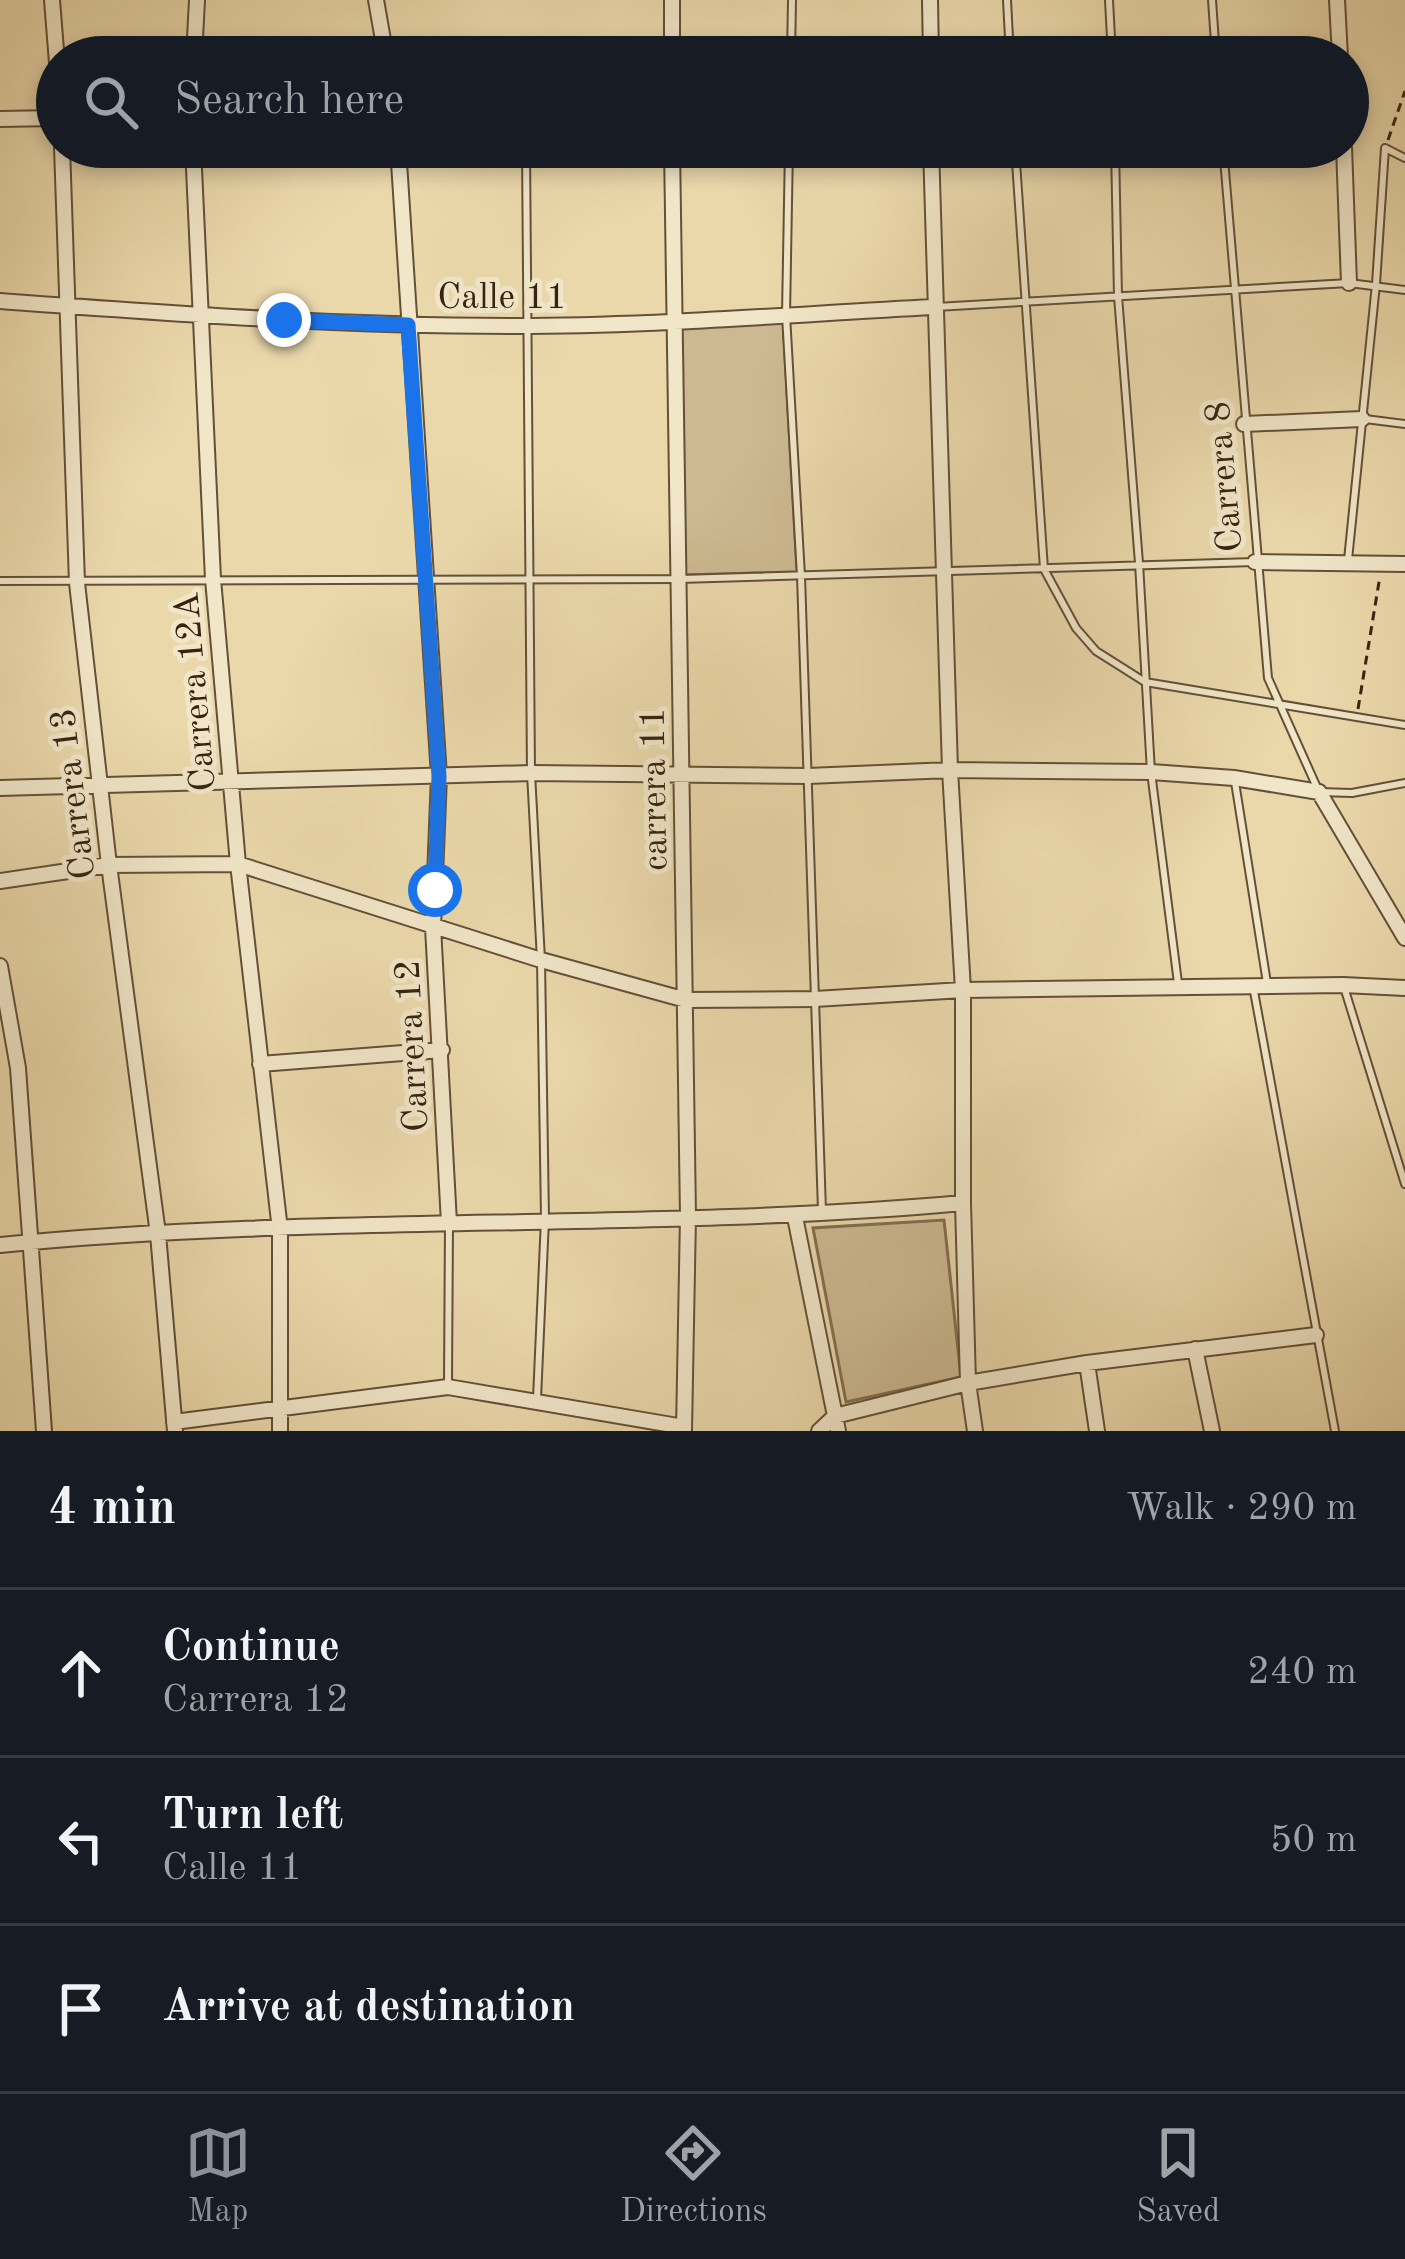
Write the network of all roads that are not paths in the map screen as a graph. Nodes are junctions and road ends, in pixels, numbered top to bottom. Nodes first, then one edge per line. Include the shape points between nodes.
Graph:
1 (52, 0) edge
2 (197, 0) edge
3 (376, 0) edge
4 (673, 0) edge
5 (792, 0) edge
6 (930, 0) edge
7 (1007, 0) edge
8 (1109, 0) edge
9 (1212, 0) edge
10 (1337, 0) edge
11 (55, 36) edge
12 (195, 36) edge
13 (382, 36) edge
14 (672, 36) edge
15 (791, 36) edge
16 (931, 36) edge
17 (1009, 36) edge
18 (1111, 36) edge
19 (1215, 36) edge
20 (1339, 36) edge
21 (36, 118) edge
22 (0, 119) edge
23 (1405, 158) edge
24 (63, 168) edge
25 (194, 168) edge
26 (399, 168) edge
27 (526, 168) edge
28 (673, 168) edge
29 (789, 168) edge
30 (932, 168) edge
31 (1016, 168) edge
32 (1115, 168) edge
33 (1224, 168) edge
34 (1345, 168) edge
35 (1349, 284) junction
36 (1376, 284) junction
37 (1234, 289) junction
38 (1405, 290) edge
39 (1118, 296) junction
40 (0, 301) edge
41 (1026, 303) junction
42 (68, 306) junction
43 (933, 307) junction
44 (786, 315) junction
45 (201, 316) junction
46 (674, 323) junction
47 (408, 325) junction
48 (529, 326) junction
49 (1361, 419) junction
50 (1244, 424) junction
51 (1405, 424) edge
52 (1348, 560) junction
53 (1139, 562) junction
54 (1255, 562) junction
55 (1405, 564) edge
56 (1044, 569) junction
57 (946, 573) junction
58 (801, 576) junction
59 (424, 578) junction
60 (212, 579) junction
61 (680, 579) junction
62 (0, 580) edge
63 (530, 580) junction
64 (77, 583) junction
65 (1145, 682) junction
66 (1276, 702) junction
67 (1405, 724) edge
68 (950, 770) junction
69 (1151, 772) junction
70 (531, 773) junction
71 (682, 775) junction
72 (439, 776) junction
73 (808, 776) junction
74 (1234, 778) junction
75 (231, 782) junction
76 (1405, 783) edge
77 (100, 785) junction
78 (0, 788) edge
79 (1319, 792) junction
80 (238, 864) junction
81 (109, 866) junction
82 (0, 881) edge
83 (433, 927) junction
84 (1405, 938) edge
85 (541, 960) junction
86 (0, 966) edge
87 (1343, 985) junction
88 (1260, 986) junction
89 (1179, 987) junction
90 (1405, 988) edge
91 (963, 990) junction
92 (815, 999) junction
93 (686, 1000) junction
94 (442, 1050) junction
95 (260, 1064) junction
96 (1405, 1184) edge
97 (962, 1203) junction
98 (688, 1216) junction
99 (822, 1216) junction
100 (795, 1217) junction
101 (545, 1219) junction
102 (449, 1222) junction
103 (280, 1230) junction
104 (158, 1234) junction
105 (30, 1242) junction
106 (0, 1245) edge
107 (1316, 1335) junction
108 (1195, 1349) junction
109 (1087, 1363) junction
110 (968, 1383) junction
111 (448, 1387) junction
112 (537, 1402) junction
113 (279, 1412) junction
114 (837, 1424) edge
115 (175, 1427) edge
116 (684, 1429) edge
117 (44, 1431) edge
118 (280, 1431) edge
119 (819, 1431) edge
120 (975, 1431) edge
121 (1097, 1431) edge
122 (1212, 1431) edge
123 (1335, 1431) edge

1 - 11 street
2 - 12 street
3 - 13 street
4 - 14 street
5 - 15 lane
6 - 16 street
7 - 17 lane
8 - 18 lane
9 - 19 lane
10 - 20 street
21 - 22 street
23 - 36 lane via 1385,148
24 - 42 street, Carrera 13
25 - 45 street, Carrera 12A
26 - 47 street, Carrera 12
27 - 48 lane
28 - 46 street, carrera 11
29 - 44 lane
30 - 43 street
31 - 41 lane
32 - 39 lane
33 - 37 lane, Carrera 8
34 - 35 street
35 - 36 lane
35 - 37 lane
36 - 38 lane
36 - 49 lane
37 - 39 lane
37 - 50 lane, Carrera 8
39 - 41 lane
39 - 53 lane
40 - 42 street, Calle 11
41 - 43 lane
41 - 56 lane
42 - 45 street, Calle 11
42 - 64 street, Carrera 13
43 - 44 street, Calle 11
43 - 57 street
44 - 46 street, Calle 11
44 - 58 lane
45 - 47 street, Calle 11
45 - 60 street, Carrera 12A
46 - 48 street, Calle 11
46 - 61 street, carrera 11
47 - 48 street, Calle 11
47 - 59 street, Carrera 12
48 - 63 lane
49 - 50 street
49 - 51 lane
49 - 52 lane
50 - 54 lane, Carrera 8
52 - 54 street
52 - 55 street
53 - 54 lane
53 - 56 lane
53 - 65 lane
54 - 66 lane, Carrera 8
56 - 57 lane
56 - 65 lane via 1096,651
57 - 58 lane
57 - 68 street
58 - 61 lane
58 - 73 lane
59 - 60 lane
59 - 63 lane
59 - 72 street, Carrera 12
60 - 64 lane
60 - 75 street, Carrera 12A
61 - 63 lane
61 - 71 street, carrera 11
62 - 64 lane
63 - 70 lane
64 - 77 street, Carrera 13
65 - 66 lane
65 - 69 lane
66 - 67 lane
66 - 79 lane, Carrera 8
68 - 69 street
68 - 73 street
68 - 91 street
69 - 74 street
69 - 89 lane
70 - 71 street
70 - 72 street
70 - 85 lane
71 - 73 street
71 - 93 street, carrera 11
72 - 75 street
72 - 83 street, Carrera 12
73 - 92 lane
74 - 79 street
74 - 88 lane
75 - 77 street
75 - 80 street, Carrera 12A
76 - 79 lane
77 - 78 street
77 - 81 street, Carrera 13
79 - 84 street
80 - 81 street
80 - 83 street
80 - 95 street, Carrera 12A
81 - 82 street
81 - 104 street, Carrera 13
83 - 85 street
83 - 94 street, Carrera 12
85 - 93 street
85 - 101 lane
86 - 105 street via 18,1068
87 - 88 street
87 - 90 street
87 - 96 lane
88 - 89 street
88 - 107 lane
89 - 91 street
91 - 92 street
91 - 97 street
92 - 93 street
92 - 99 lane
93 - 98 street, carrera 11
94 - 95 street
94 - 102 street, Carrera 12
95 - 103 street, Carrera 12A
97 - 99 street
97 - 110 street
98 - 100 street
98 - 101 street
98 - 116 street, carrera 11
99 - 100 street
100 - 114 street
101 - 102 street
101 - 112 lane
102 - 103 street
102 - 111 lane
103 - 104 street
103 - 113 street, Carrera 12A
104 - 105 street
104 - 115 street, Carrera 13
105 - 106 street
105 - 117 street
107 - 108 street
107 - 123 lane
108 - 109 street
108 - 122 street
109 - 110 street
109 - 121 street
110 - 114 street
110 - 120 street
111 - 112 street
111 - 113 street
112 - 116 street
113 - 115 street
113 - 118 street, Carrera 12A
114 - 119 street

